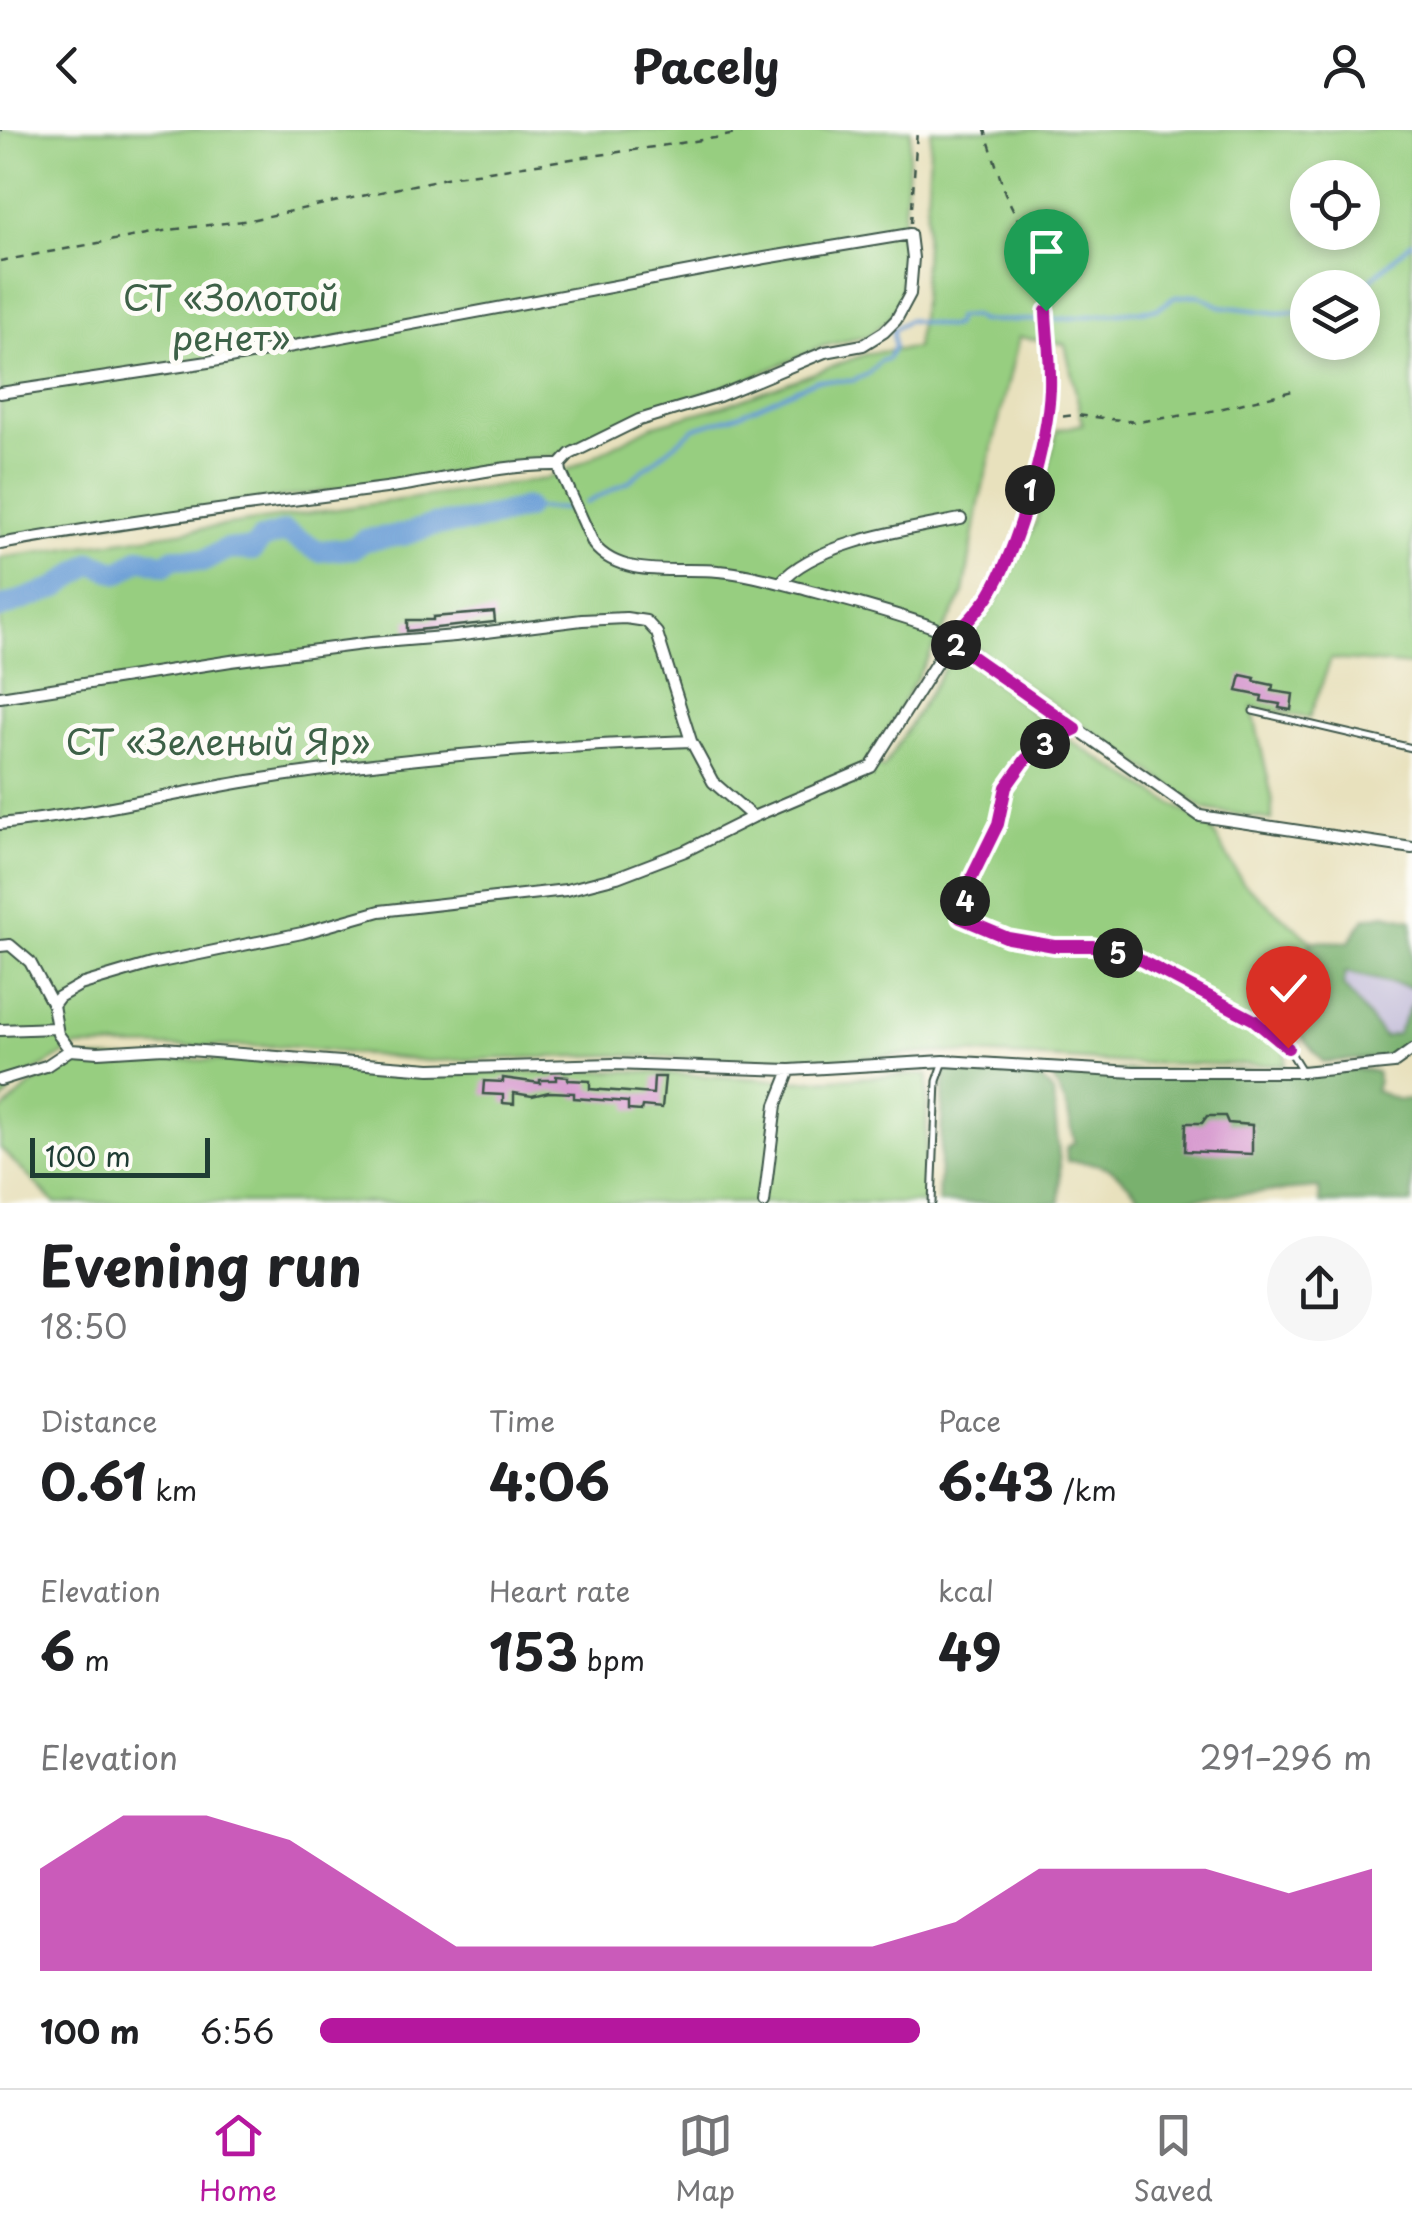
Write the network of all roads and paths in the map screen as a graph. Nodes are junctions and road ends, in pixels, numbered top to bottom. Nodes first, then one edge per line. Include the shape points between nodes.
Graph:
1 (756, 130) edge
2 (917, 130) edge
3 (985, 130) edge
4 (910, 234) junction
5 (0, 261) edge
6 (1297, 390) dead end
7 (0, 393) edge
8 (1046, 418) junction
9 (560, 465) junction
10 (962, 519) dead end
11 (0, 544) edge
12 (780, 583) junction
13 (950, 641) junction
14 (0, 697) edge
15 (1253, 710) dead end
16 (1076, 729) junction
17 (691, 741) junction
18 (1412, 748) edge
19 (753, 817) junction
20 (0, 824) edge
21 (1412, 848) edge
22 (0, 946) edge
23 (54, 1005) junction
24 (56, 1028) junction
25 (0, 1030) edge
26 (70, 1050) junction
27 (1412, 1050) edge
28 (944, 1061) junction
29 (790, 1070) junction
30 (1302, 1072) junction
31 (0, 1080) edge
32 (762, 1203) edge
33 (932, 1203) edge

1 - 5 path via 455,176 250,220
2 - 4 path
3 - 8 path via 1029,242 1046,311
4 - 7 street via 208,362
4 - 9 street via 910,294 884,332 864,345 825,352 720,396 639,420
6 - 8 path via 1137,422
8 - 13 path via 1009,552 989,595
9 - 11 street via 516,466
9 - 12 street via 594,545 614,562
10 - 12 street via 875,536 792,568
12 - 13 street via 889,611 933,627
13 - 16 street
13 - 19 street via 871,767
14 - 17 street via 370,643 626,618 646,621 657,633
15 - 18 lane
16 - 21 street via 1200,816
16 - 30 lane via 1041,746 1006,787 960,918 1008,938 1093,946 1138,959 1254,1020 1288,1048
17 - 19 street via 713,782
17 - 20 street via 415,761
19 - 23 street via 617,877 566,890 380,911 110,974 58,996
22 - 23 street via 10,945 30,962
23 - 24 street
24 - 25 street
24 - 26 street
26 - 29 street via 164,1048 430,1069 614,1064
26 - 31 street via 46,1066
27 - 30 street via 1394,1063
28 - 29 street
28 - 30 street via 1134,1072
28 - 33 lane via 937,1080
29 - 32 street via 776,1105

